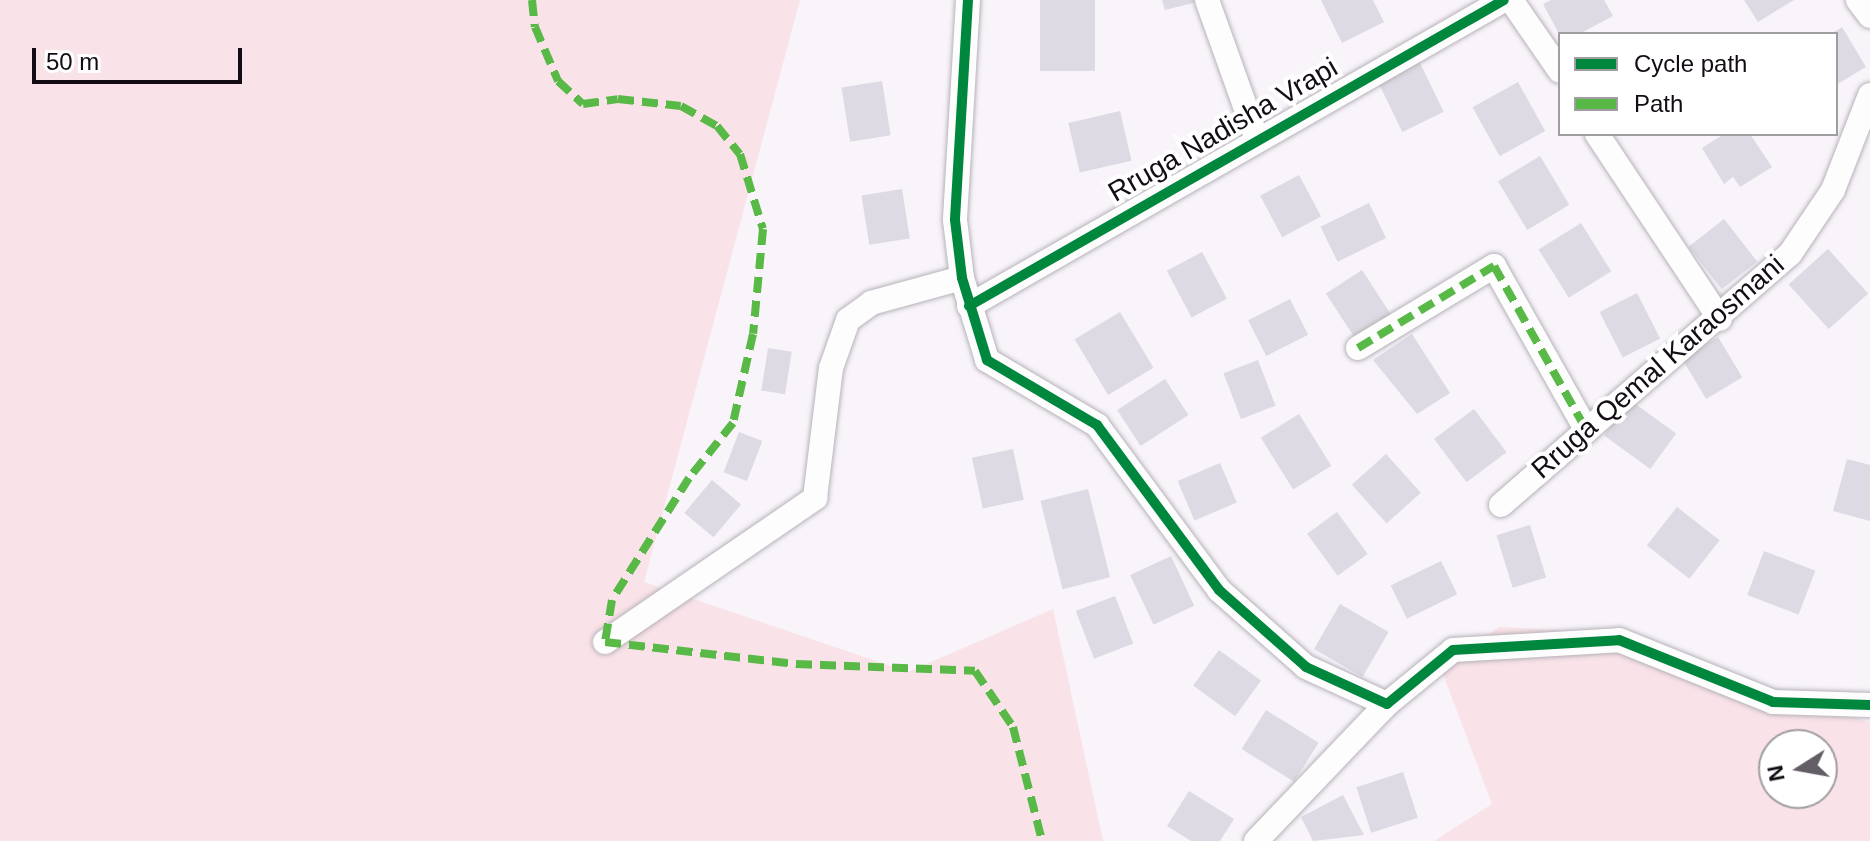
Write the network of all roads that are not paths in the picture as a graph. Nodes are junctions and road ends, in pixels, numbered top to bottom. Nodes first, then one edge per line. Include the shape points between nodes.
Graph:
1 (968, 0) edge
2 (1207, 0) edge
3 (1504, 0) edge
4 (1511, 0) edge
5 (1858, 0) edge
6 (1870, 16) edge
7 (1558, 68) edge
8 (1870, 95) edge
9 (1598, 136) edge
10 (1256, 137) junction
11 (962, 278) junction
12 (969, 306) junction
13 (1720, 319) junction
14 (1358, 348) dead end
15 (1586, 429) junction
16 (1501, 505) dead end
17 (605, 642) dead end
18 (1387, 704) junction
19 (1870, 705) edge
20 (1256, 841) edge

1 - 11 street via 955,220
2 - 10 street
3 - 10 street, Rruga Nadisha Vrapi
4 - 7 street
5 - 6 street
8 - 13 street, Rruga Qemal Karaosmani via 1833,190 1790,254
9 - 13 street
10 - 12 street, Rruga Nadisha Vrapi
11 - 12 street
11 - 17 street via 871,303 848,320 831,368 815,498
12 - 18 street via 987,360 1097,425 1219,590 1306,667
13 - 15 street, Rruga Qemal Karaosmani
14 - 15 street via 1494,266
15 - 16 street, Rruga Qemal Karaosmani
18 - 19 street via 1453,650 1549,640 1619,640 1773,702
18 - 20 street

